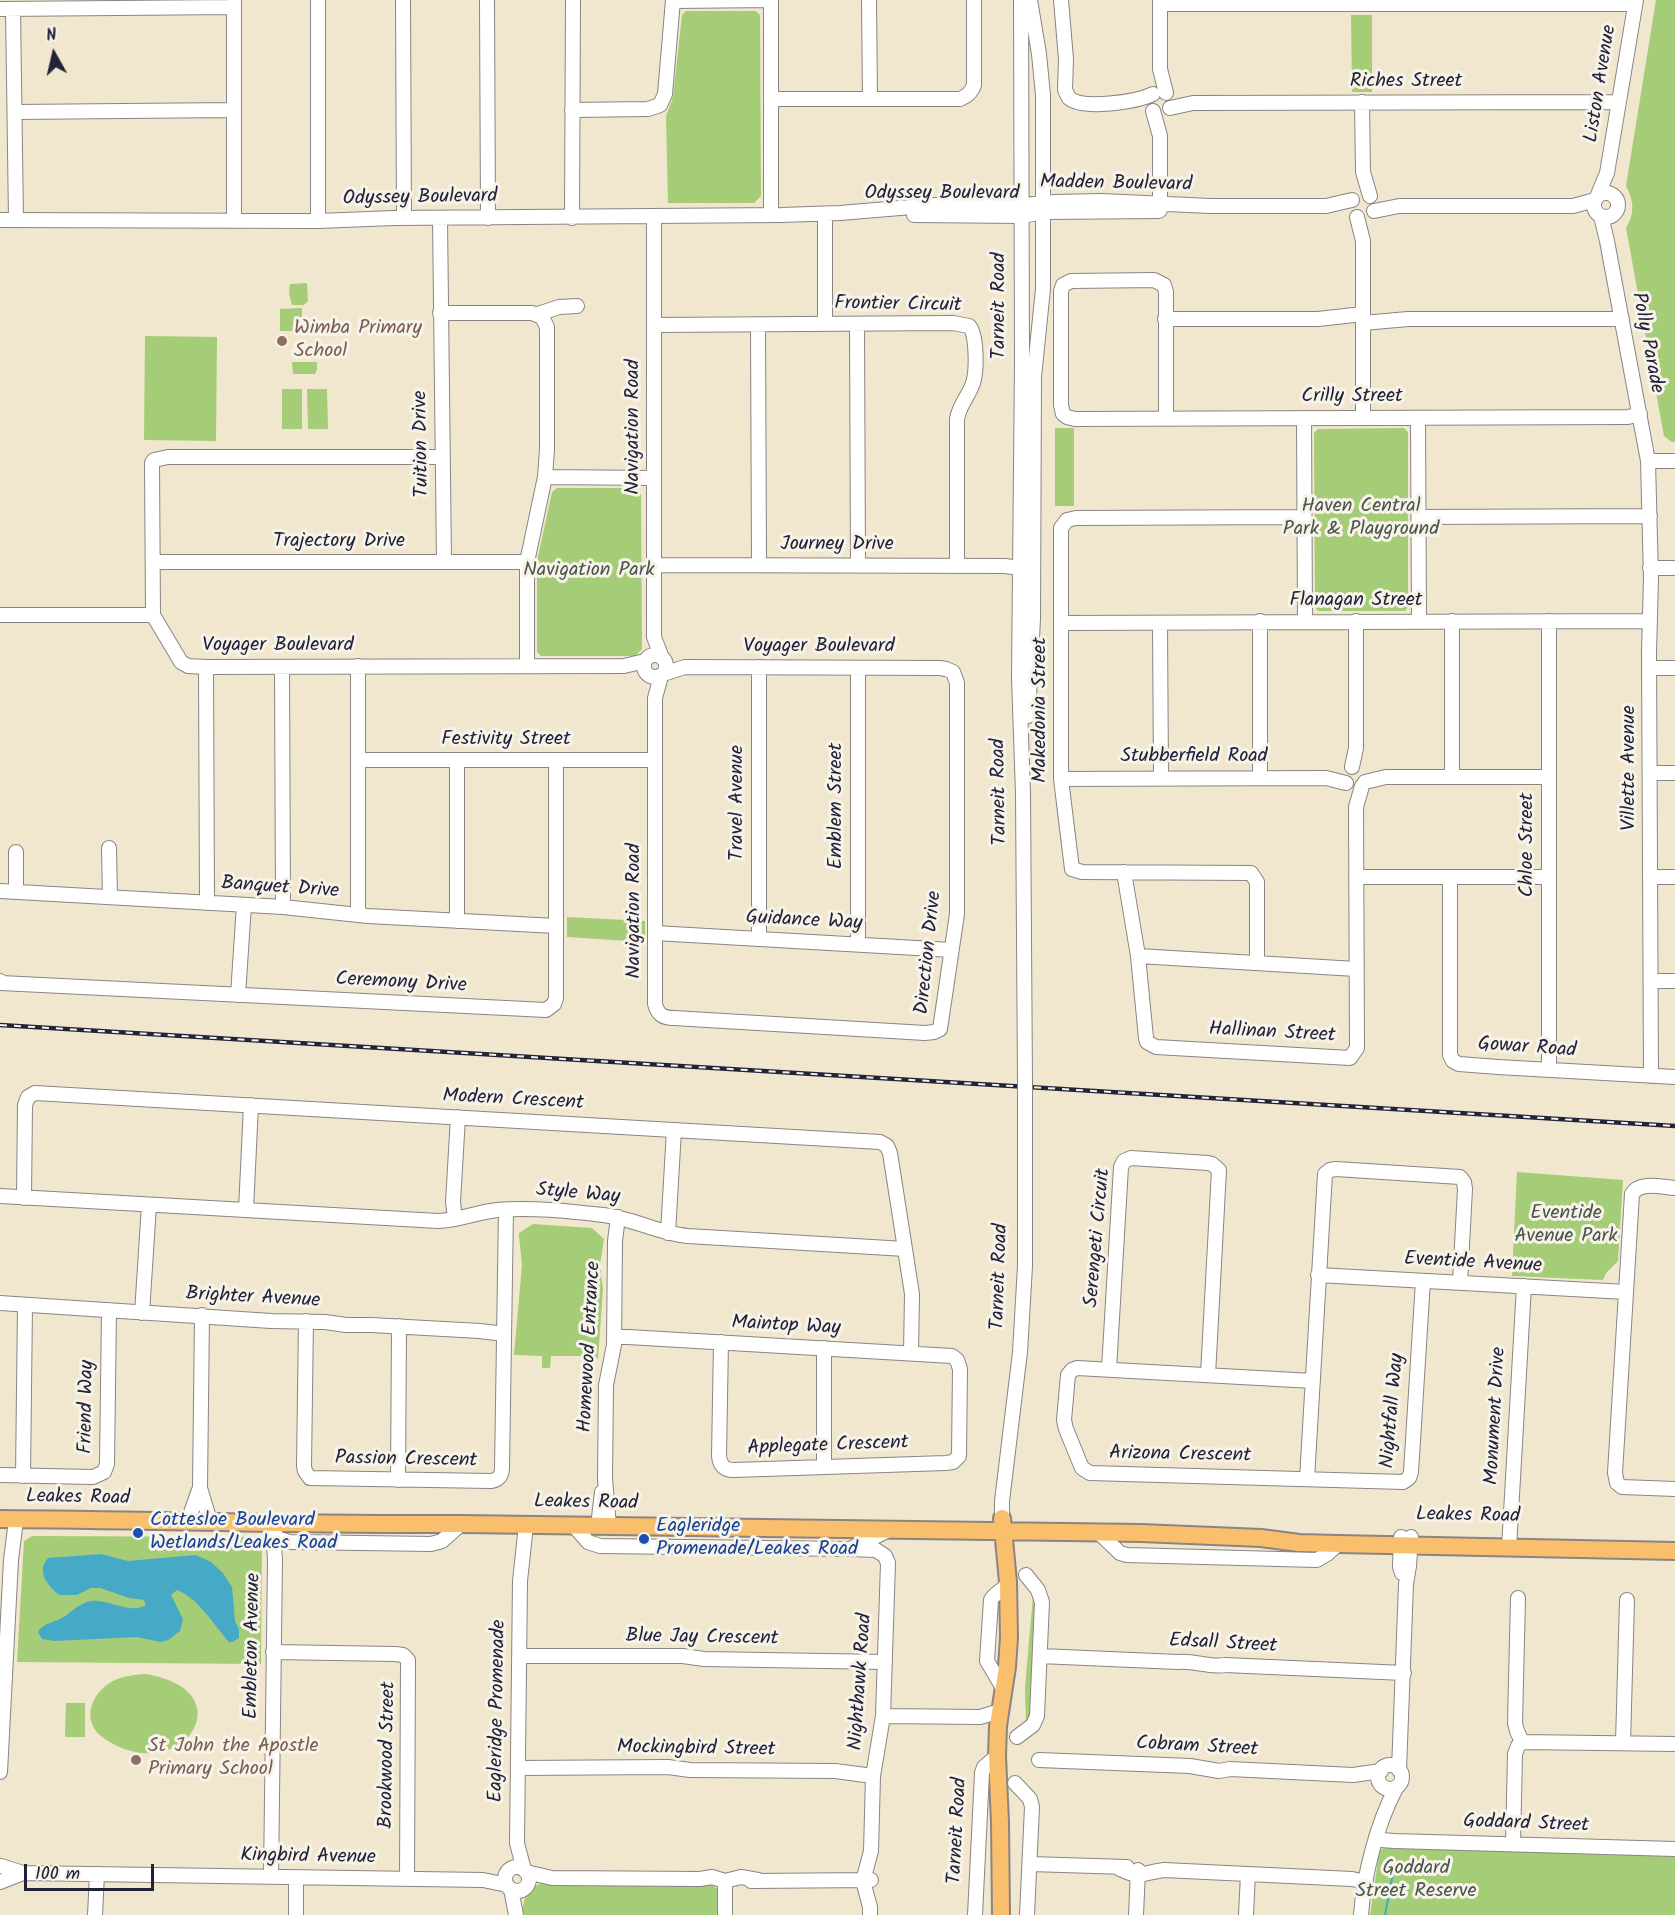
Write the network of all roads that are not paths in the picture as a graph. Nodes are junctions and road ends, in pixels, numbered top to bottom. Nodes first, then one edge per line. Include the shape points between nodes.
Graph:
1 (318, 0) edge
2 (403, 0) edge
3 (487, 0) edge
4 (573, 0) edge
5 (673, 0) edge
6 (771, 0) edge
7 (869, 0) edge
8 (974, 0) edge
9 (1021, 0) edge
10 (1030, 0) edge
11 (1061, 0) edge
12 (1160, 2) edge
13 (1363, 2) edge
14 (1635, 2) edge
15 (234, 4) edge
16 (7, 9) edge
17 (771, 99) junction
18 (870, 99) junction
19 (1160, 102) junction
20 (1362, 102) junction
21 (1619, 102) junction
22 (234, 110) junction
23 (572, 110) junction
24 (15, 112) junction
25 (1607, 173) junction
26 (1613, 195) joint
27 (1363, 206) junction
28 (1043, 207) junction
29 (1160, 207) junction
30 (1601, 208) junction
31 (1022, 210) junction
32 (825, 214) junction
33 (771, 215) junction
34 (654, 216) junction
35 (404, 218) junction
36 (440, 218) junction
37 (488, 218) junction
38 (572, 218) junction
39 (0, 220) edge
40 (16, 220) junction
41 (234, 220) junction
42 (318, 221) junction
43 (577, 306) dead end
44 (440, 313) junction
45 (538, 314) junction
46 (1165, 319) junction
47 (1363, 319) junction
48 (1622, 319) junction
49 (825, 324) junction
50 (857, 324) junction
51 (654, 325) junction
52 (758, 325) junction
53 (1640, 414) junction
54 (1166, 418) junction
55 (1304, 418) junction
56 (1363, 418) junction
57 (1418, 418) junction
58 (442, 457) junction
59 (1033, 458) junction
60 (1648, 461) junction
61 (1675, 461) edge
62 (545, 477) junction
63 (654, 478) junction
64 (1650, 516) junction
65 (1304, 517) junction
66 (1419, 517) junction
67 (153, 562) junction
68 (444, 562) junction
69 (526, 562) junction
70 (759, 565) junction
71 (858, 565) junction
72 (957, 565) junction
73 (655, 566) junction
74 (1020, 566) junction
75 (1650, 568) junction
76 (1675, 568) edge
77 (1033, 582) junction
78 (0, 615) edge
79 (153, 615) junction
80 (1260, 621) junction
81 (1305, 621) junction
82 (1356, 621) junction
83 (1419, 621) junction
84 (1452, 621) junction
85 (1549, 621) junction
86 (1650, 621) junction
87 (1160, 622) junction
88 (1061, 623) junction
89 (358, 666) junction
90 (527, 666) junction
91 (655, 667) junction
92 (759, 667) junction
93 (206, 668) junction
94 (282, 668) junction
95 (858, 668) junction
96 (1650, 668) junction
97 (1675, 668) edge
98 (953, 672) joint
99 (358, 760) junction
100 (457, 760) junction
101 (556, 760) junction
102 (655, 760) junction
103 (1651, 773) junction
104 (1675, 773) edge
105 (1356, 777) junction
106 (1452, 777) junction
107 (1549, 777) junction
108 (1161, 778) junction
109 (1260, 778) junction
110 (1061, 779) junction
111 (1023, 781) junction
112 (109, 848) dead end
113 (16, 852) dead end
114 (1124, 872) junction
115 (1356, 877) junction
116 (1549, 877) junction
117 (1651, 877) junction
118 (1675, 877) edge
119 (1450, 878) junction
120 (0, 891) edge
121 (16, 892) junction
122 (110, 897) junction
123 (207, 903) junction
124 (244, 905) junction
125 (283, 907) junction
126 (358, 914) junction
127 (457, 921) junction
128 (556, 926) junction
129 (656, 933) junction
130 (759, 939) junction
131 (858, 944) junction
132 (951, 950) junction
133 (1138, 956) junction
134 (1257, 962) junction
135 (1356, 969) junction
136 (0, 981) edge
137 (1651, 981) junction
138 (1675, 981) edge
139 (238, 995) junction
140 (660, 1015) joint
141 (1549, 1070) junction
142 (1651, 1076) junction
143 (1675, 1077) edge
144 (251, 1105) junction
145 (458, 1117) junction
146 (674, 1130) junction
147 (1675, 1188) edge
148 (0, 1196) edge
149 (24, 1198) junction
150 (149, 1205) junction
151 (246, 1210) junction
152 (506, 1210) junction
153 (618, 1217) junction
154 (455, 1219) junction
155 (668, 1233) junction
156 (905, 1249) junction
157 (1318, 1275) junction
158 (1423, 1281) junction
159 (1460, 1282) junction
160 (1524, 1286) junction
161 (1626, 1292) junction
162 (0, 1303) edge
163 (25, 1305) junction
164 (109, 1310) junction
165 (142, 1312) junction
166 (202, 1315) junction
167 (306, 1321) junction
168 (399, 1326) junction
169 (504, 1334) junction
170 (614, 1337) junction
171 (721, 1342) junction
172 (824, 1348) junction
173 (911, 1353) junction
174 (955, 1358) joint
175 (1109, 1370) junction
176 (1208, 1375) junction
177 (1312, 1381) junction
178 (824, 1466) junction
179 (0, 1475) edge
180 (23, 1476) junction
181 (1307, 1479) junction
182 (398, 1480) junction
183 (200, 1488) junction
184 (1675, 1489) edge
185 (8, 1519) edge
186 (188, 1521) junction
187 (210, 1521) junction
188 (461, 1524) junction
189 (1003, 1524) junction
190 (520, 1525) junction
191 (574, 1526) junction
192 (604, 1526) junction
193 (269, 1528) junction
194 (891, 1529) junction
195 (1098, 1532) junction
196 (1261, 1538) junction
197 (1406, 1541) junction
198 (291, 1542) junction
199 (1510, 1543) junction
200 (1338, 1544) junction
201 (850, 1549) junction
202 (1675, 1549) edge
203 (274, 1559) junction
204 (1026, 1575) dead end
205 (1518, 1598) dead end
206 (1627, 1600) dead end
207 (273, 1652) junction
208 (520, 1656) junction
209 (1040, 1656) junction
210 (885, 1662) junction
211 (1404, 1672) junction
212 (883, 1716) junction
213 (999, 1718) junction
214 (1017, 1737) dead end
215 (1522, 1742) junction
216 (1623, 1743) junction
217 (1675, 1744) edge
218 (996, 1756) junction
219 (1039, 1760) dead end
220 (518, 1768) junction
221 (0, 1772) edge
222 (873, 1776) junction
223 (1387, 1777) junction
224 (1015, 1783) dead end
225 (1377, 1837) junction
226 (1513, 1844) junction
227 (1675, 1849) edge
228 (1030, 1864) junction
229 (1, 1866) edge
230 (23, 1873) junction
231 (1138, 1873) junction
232 (97, 1874) junction
233 (1248, 1874) junction
234 (272, 1877) junction
235 (296, 1878) junction
236 (407, 1879) junction
237 (517, 1879) junction
238 (867, 1881) junction
239 (0, 1882) edge
240 (1366, 1882) junction
241 (725, 1884) junction
242 (870, 1911) edge
243 (516, 1913) edge
244 (95, 1915) edge
245 (296, 1915) edge
246 (725, 1915) edge
247 (975, 1915) edge
248 (1000, 1915) edge
249 (1028, 1915) edge
250 (1136, 1915) edge
251 (1246, 1915) edge
252 (1361, 1915) edge

1 - 42 street
2 - 35 street
3 - 37 street
4 - 23 street
5 - 6 street
5 - 23 street via 665,94 660,105 648,109
6 - 17 street
7 - 18 street
8 - 18 street via 974,85 969,94 960,99
9 - 31 street, Tarneit Road
10 - 28 street via 1042,88
11 - 19 street, Riches Street via 1065,90 1069,98 1080,103
12 - 13 street
12 - 19 street
13 - 14 street
14 - 21 street, Liston Avenue
15 - 16 street
15 - 22 street
16 - 24 street
17 - 18 street
17 - 33 street
19 - 20 street, Riches Street
19 - 29 street
20 - 21 street, Riches Street
20 - 27 street
21 - 25 street, Liston Avenue
22 - 24 street
22 - 41 street
23 - 38 street
24 - 40 street
25 - 26 street, Liston Avenue
25 - 30 street, Liston Avenue
26 - 30 street, Madden Boulevard via 1605,193
27 - 29 street, Madden Boulevard
27 - 30 street, Madden Boulevard
27 - 47 street
28 - 29 street, Madden Boulevard
28 - 31 street, Madden Boulevard
28 - 59 street via 1043,289 1034,377
30 - 48 street, Polly Parade
31 - 32 street, Odyssey Boulevard via 936,205
31 - 74 street, Tarneit Road
32 - 33 street, Odyssey Boulevard
32 - 49 street
33 - 34 street, Odyssey Boulevard
34 - 38 street, Odyssey Boulevard
34 - 51 street, Navigation Road
35 - 36 street, Odyssey Boulevard
35 - 42 street, Odyssey Boulevard
36 - 37 street, Odyssey Boulevard
36 - 44 street, Tuition Drive
37 - 38 street, Odyssey Boulevard
39 - 40 street, Odyssey Boulevard
40 - 41 street, Odyssey Boulevard
41 - 42 street, Odyssey Boulevard
43 - 45 street
44 - 45 street
44 - 58 street, Tuition Drive
45 - 62 street via 547,327
46 - 47 street
46 - 54 street
46 - 54 street, Crilly Street via 1165,290 1156,280 1071,281 1061,291 1061,405 1065,416
47 - 48 street
47 - 56 street
48 - 53 street, Polly Parade
49 - 50 street, Frontier Circuit
49 - 52 street, Frontier Circuit
50 - 71 street
50 - 72 street, Frontier Circuit via 961,323 974,331 975,376 957,419
51 - 52 street, Frontier Circuit
51 - 63 street, Navigation Road
52 - 70 street
53 - 57 street, Crilly Street
53 - 60 street, Polly Parade
54 - 55 street, Crilly Street
55 - 56 street, Crilly Street
55 - 65 street
56 - 57 street, Crilly Street
57 - 66 street
58 - 67 street via 154,459
58 - 68 street, Tuition Drive
59 - 74 street via 1028,499 1029,558
59 - 77 street
60 - 61 street
60 - 64 street, Villette Avenue
62 - 63 street
62 - 69 street
63 - 73 street, Navigation Road
64 - 66 street
64 - 75 street, Villette Avenue
65 - 81 street
65 - 88 street, Makedonia Street via 1067,520 1061,532
66 - 83 street
67 - 68 street, Trajectory Drive
67 - 79 street
68 - 69 street, Trajectory Drive
69 - 90 street
70 - 71 street, Journey Drive
70 - 73 street, Journey Drive
71 - 72 street, Journey Drive
72 - 74 street, Journey Drive
73 - 91 street, Navigation Road
74 - 77 street via 1026,568
74 - 111 street, Tarneit Road
75 - 76 street
75 - 86 street, Villette Avenue
77 - 111 street
78 - 79 street via 15,621 109,621
79 - 93 street, Voyager Boulevard via 182,662
80 - 81 street, Flanagan Street
80 - 87 street, Flanagan Street
80 - 109 street
81 - 82 street, Flanagan Street
82 - 83 street, Flanagan Street
82 - 105 street
83 - 84 street, Flanagan Street
84 - 85 street, Flanagan Street
84 - 106 street
85 - 86 street, Flanagan Street
85 - 107 street, Chloe Street
86 - 96 street, Villette Avenue
87 - 88 street, Flanagan Street
87 - 108 street
88 - 110 street, Makedonia Street
89 - 90 street, Voyager Boulevard
89 - 94 street, Voyager Boulevard
89 - 99 street
90 - 91 street, Voyager Boulevard
91 - 92 street, Voyager Boulevard
91 - 102 street, Navigation Road
92 - 95 street, Voyager Boulevard
92 - 130 street, Travel Avenue
93 - 94 street, Voyager Boulevard
93 - 123 street
94 - 125 street
95 - 98 street, Voyager Boulevard via 940,668
95 - 131 street, Emblem Street
96 - 97 street
96 - 103 street, Villette Avenue
98 - 132 street, Direction Drive via 957,682 957,914
99 - 100 street, Festivity Street
99 - 126 street
100 - 101 street, Festivity Street
100 - 127 street
101 - 102 street, Festivity Street
101 - 128 street, Ceremony Drive
102 - 129 street, Navigation Road
103 - 104 street
103 - 117 street, Villette Avenue
105 - 106 street
105 - 109 street, Stubberfield Road
105 - 115 street, Hallinan Street
106 - 107 street
107 - 116 street, Chloe Street
108 - 109 street, Stubberfield Road
108 - 110 street, Stubberfield Road
110 - 114 street, Makedonia Street via 1072,869
111 - 189 street, Tarneit Road, bridge via 1025,1266
112 - 122 street
113 - 121 street
114 - 133 street, Hallinan Street
114 - 134 street, Makedonia Street via 1251,873 1257,882
115 - 119 street
115 - 135 street, Hallinan Street
116 - 119 street
116 - 141 street, Chloe Street
117 - 118 street
117 - 137 street, Villette Avenue
119 - 141 street, Gowar Road via 1451,1058 1459,1064
120 - 121 street, Banquet Drive
121 - 122 street, Banquet Drive
122 - 123 street, Banquet Drive
123 - 124 street, Banquet Drive
124 - 125 street, Banquet Drive
124 - 139 street
125 - 126 street, Banquet Drive
126 - 127 street, Banquet Drive
127 - 128 street, Banquet Drive
128 - 139 street, Ceremony Drive via 556,998 546,1010
129 - 130 street, Guidance Way
129 - 140 street, Navigation Road via 655,1004
130 - 131 street, Guidance Way
131 - 132 street, Guidance Way
132 - 140 street, Direction Drive via 942,1024 934,1032
133 - 134 street
133 - 135 street, Hallinan Street via 1146,1038 1150,1045 1346,1059 1357,1048
134 - 135 street
136 - 139 street, Ceremony Drive
137 - 138 street
137 - 142 street, Villette Avenue
141 - 142 street, Gowar Road
142 - 143 street, Gowar Road
144 - 145 street, Modern Crescent
144 - 149 street, Modern Crescent via 33,1094 25,1105
144 - 151 street
145 - 146 street, Modern Crescent
145 - 154 street
146 - 155 street
146 - 156 street, Modern Crescent via 883,1142 890,1153
147 - 161 street via 1643,1186 1632,1194
148 - 149 street, Style Way
149 - 150 street, Style Way
150 - 151 street, Style Way
150 - 165 street
151 - 154 street, Style Way
152 - 153 street, Style Way
152 - 154 street, Style Way
152 - 169 street, Passion Crescent
153 - 155 street, Style Way
153 - 170 street, Homewood Entrance
155 - 156 street, Style Way
156 - 173 street, Modern Crescent via 912,1294
157 - 158 street, Eventide Avenue
157 - 159 street via 1324,1179 1330,1170 1336,1169 1462,1179 1466,1188
157 - 177 street
158 - 159 street, Eventide Avenue
158 - 181 street, Nightfall Way via 1410,1475 1400,1482
159 - 160 street, Eventide Avenue
160 - 161 street, Eventide Avenue
160 - 199 street, Monument Drive
161 - 184 street via 1615,1479 1626,1488
162 - 163 street, Brighter Avenue
163 - 164 street, Brighter Avenue
163 - 180 street
164 - 165 street, Brighter Avenue
164 - 180 street, Friend Way via 106,1468 93,1477
165 - 166 street, Brighter Avenue
166 - 167 street, Brighter Avenue
166 - 183 street
167 - 168 street, Brighter Avenue
167 - 182 street, Passion Crescent via 305,1471 315,1479
168 - 169 street, Brighter Avenue
168 - 182 street
169 - 182 street, Passion Crescent via 500,1477 490,1481
170 - 171 street, Maintop Way
170 - 192 street, Homewood Entrance via 606,1385 605,1479 601,1496
171 - 172 street, Maintop Way
171 - 178 street, Applegate Crescent via 721,1466 734,1470
172 - 173 street, Maintop Way
172 - 178 street
173 - 174 street, Maintop Way
174 - 178 street, Applegate Crescent via 960,1369 960,1450 955,1460
175 - 176 street
175 - 176 street, Serengeti Circuit via 1120,1167 1127,1159 1153,1159 1208,1162 1219,1170
175 - 181 street, Arizona Crescent via 1080,1368 1070,1372 1067,1379 1064,1420 1087,1472
176 - 177 street
177 - 181 street
179 - 180 street, Friend Way
183 - 186 street
183 - 187 street
185 - 186 main road, Leakes Road
185 - 221 street via 11,1560
186 - 187 main road, Leakes Road
187 - 193 main road, Leakes Road
188 - 190 main road, Leakes Road
188 - 193 main road, Leakes Road
188 - 198 street, Leakes Road via 442,1541 431,1544
189 - 194 main road, Leakes Road
189 - 195 main road, Leakes Road
189 - 213 main road, Tarneit Road via 1009,1637
190 - 191 main road, Leakes Road
190 - 208 street, Eagleridge Promenade via 516,1555
191 - 192 main road, Leakes Road
191 - 201 street via 588,1542 600,1546
192 - 194 main road, Leakes Road
193 - 198 street, Leakes Road via 279,1539
193 - 203 street, Embleton Avenue
194 - 201 street, Leakes Road
195 - 196 main road, Leakes Road
195 - 200 street via 1127,1555 1317,1560
196 - 197 main road, Leakes Road via 1298,1535
196 - 200 main road, Leakes Road
197 - 199 main road, Leakes Road
197 - 200 main road, Leakes Road
197 - 211 street
198 - 203 street, Embleton Avenue via 282,1546
199 - 202 main road, Leakes Road
201 - 210 street, Nighthawk Road via 876,1551 887,1558
203 - 207 street, Embleton Avenue
204 - 209 street via 1041,1596
205 - 215 street via 1515,1723
206 - 216 street
207 - 234 street, Embleton Avenue
207 - 236 street, Brookwood Street via 395,1654 408,1660
208 - 210 street, Blue Jay Crescent
208 - 220 street, Eagleridge Promenade
209 - 211 street, Edsall Street
209 - 214 street via 1037,1716 1033,1725
210 - 212 street, Nighthawk Road
211 - 223 street via 1400,1748
212 - 213 street
212 - 222 street, Nighthawk Road
213 - 218 main road, Tarneit Road
215 - 216 street
215 - 226 street via 1515,1754
216 - 217 street
218 - 247 street, Tarneit Road via 982,1773
218 - 248 main road, Tarneit Road
219 - 223 street, Cobram Street
220 - 222 street, Mockingbird Street via 668,1767
220 - 237 street, Eagleridge Promenade
222 - 238 street, Nighthawk Road via 874,1865
223 - 225 street via 1384,1815
224 - 228 street via 1032,1807
225 - 226 street, Goddard Street via 1394,1841
225 - 240 street
226 - 227 street, Goddard Street
228 - 231 street via 1118,1868 1129,1874
228 - 249 street
229 - 230 street, Kingbird Avenue
229 - 239 street via 4,1876
230 - 232 street, Kingbird Avenue
230 - 239 street, Kingbird Avenue
231 - 233 street via 1153,1867
231 - 250 street
232 - 234 street, Kingbird Avenue
232 - 244 street
233 - 240 street
233 - 251 street
234 - 235 street, Kingbird Avenue
235 - 236 street, Kingbird Avenue
235 - 245 street
236 - 237 street, Kingbird Avenue
237 - 241 street, Kingbird Avenue via 712,1877
237 - 243 street
238 - 241 street, Kingbird Avenue via 758,1880
238 - 242 street, Nighthawk Road via 873,1896
240 - 252 street
241 - 246 street

